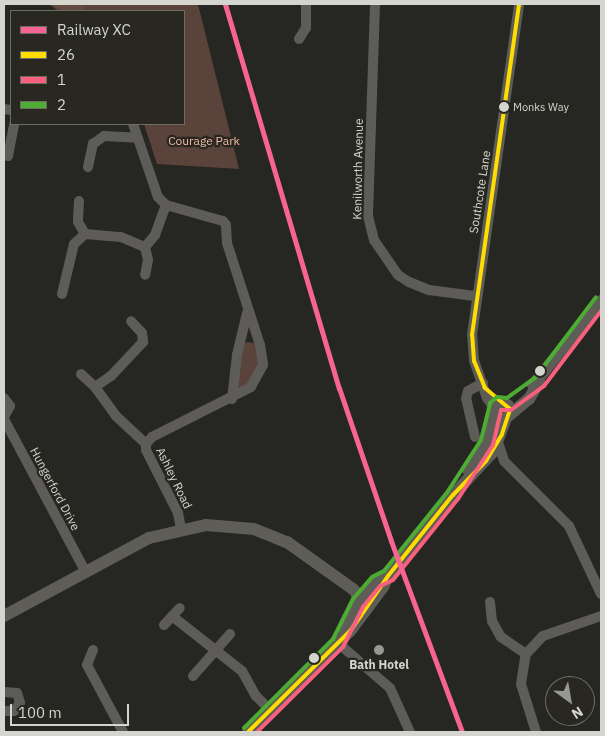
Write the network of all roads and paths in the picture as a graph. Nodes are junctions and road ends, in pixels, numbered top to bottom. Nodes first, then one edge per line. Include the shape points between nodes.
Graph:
1 (306, 4) edge
2 (375, 4) edge
3 (519, 4) edge
4 (299, 39) dead end
5 (14, 125) edge
6 (133, 125) edge
7 (138, 138) junction
8 (8, 156) dead end
9 (88, 167) dead end
10 (80, 201) dead end
11 (166, 205) junction
12 (85, 234) junction
13 (145, 247) junction
14 (145, 275) dead end
15 (62, 294) dead end
16 (475, 296) junction
17 (601, 301) edge
18 (248, 313) junction
19 (131, 321) dead end
20 (241, 341) junction
21 (260, 345) junction
22 (81, 374) dead end
23 (484, 386) junction
24 (95, 387) junction
25 (4, 398) edge
26 (232, 399) junction
27 (502, 410) junction
28 (4, 418) edge
29 (475, 438) dead end
30 (498, 442) junction
31 (146, 444) junction
32 (486, 460) junction
33 (504, 461) junction
34 (453, 495) junction
35 (181, 529) junction
36 (86, 571) junction
37 (339, 579) junction
38 (382, 582) junction
39 (601, 594) edge
40 (490, 602) dead end
41 (363, 603) junction
42 (4, 616) edge
43 (601, 616) edge
44 (164, 626) dead end
45 (230, 633) dead end
46 (341, 639) junction
47 (92, 650) dead end
48 (217, 651) junction
49 (526, 654) junction
50 (193, 676) dead end
51 (4, 692) edge
52 (270, 710) junction
53 (4, 711) edge
54 (123, 732) edge
55 (248, 732) edge
56 (410, 732) edge
57 (536, 732) edge

1 - 4 street via 306,28
2 - 16 street, Kenilworth Avenue via 368,216 374,240 393,270 409,282 429,290
3 - 16 street, Southcote Lane
5 - 8 street
6 - 7 street
7 - 9 street via 104,136 93,144
7 - 11 street via 158,197
10 - 12 street via 78,222
11 - 13 street via 155,235
11 - 18 street via 226,224 227,243
12 - 13 street via 121,238
12 - 15 street via 74,244
13 - 14 street via 148,260
16 - 23 street, Southcote Lane via 472,350
17 - 27 main road via 539,382
18 - 20 street
18 - 21 street
19 - 24 street via 142,334 143,342 111,376
20 - 21 street via 250,340
20 - 26 street
21 - 26 street via 263,365 256,379 251,387
22 - 24 street, Ashley Road
23 - 27 street, Southcote Lane via 487,398
23 - 29 street via 468,391 466,399
24 - 31 street, Ashley Road via 116,416
25 - 28 street, Hungerford Drive via 10,406
26 - 31 street via 152,437
27 - 30 main road
27 - 34 main road via 487,442
28 - 36 street, Hungerford Drive
30 - 32 main road
30 - 33 street
31 - 35 street, Ashley Road via 146,450 178,512
32 - 33 street
32 - 34 main road
33 - 39 street via 569,526
34 - 38 main road
35 - 36 main road via 149,538
35 - 37 main road via 226,525 260,531 296,546
36 - 42 main road
37 - 38 main road
37 - 41 main road
38 - 41 main road
40 - 49 street via 492,621 501,637
41 - 46 main road
43 - 49 street via 543,636
44 - 48 street via 176,612
45 - 48 street
46 - 52 main road
46 - 56 street via 390,688
47 - 54 street via 87,665
48 - 50 street
48 - 52 street via 242,671 256,696
49 - 57 street via 521,684
51 - 53 street via 14,691 20,702 14,711
52 - 55 main road

